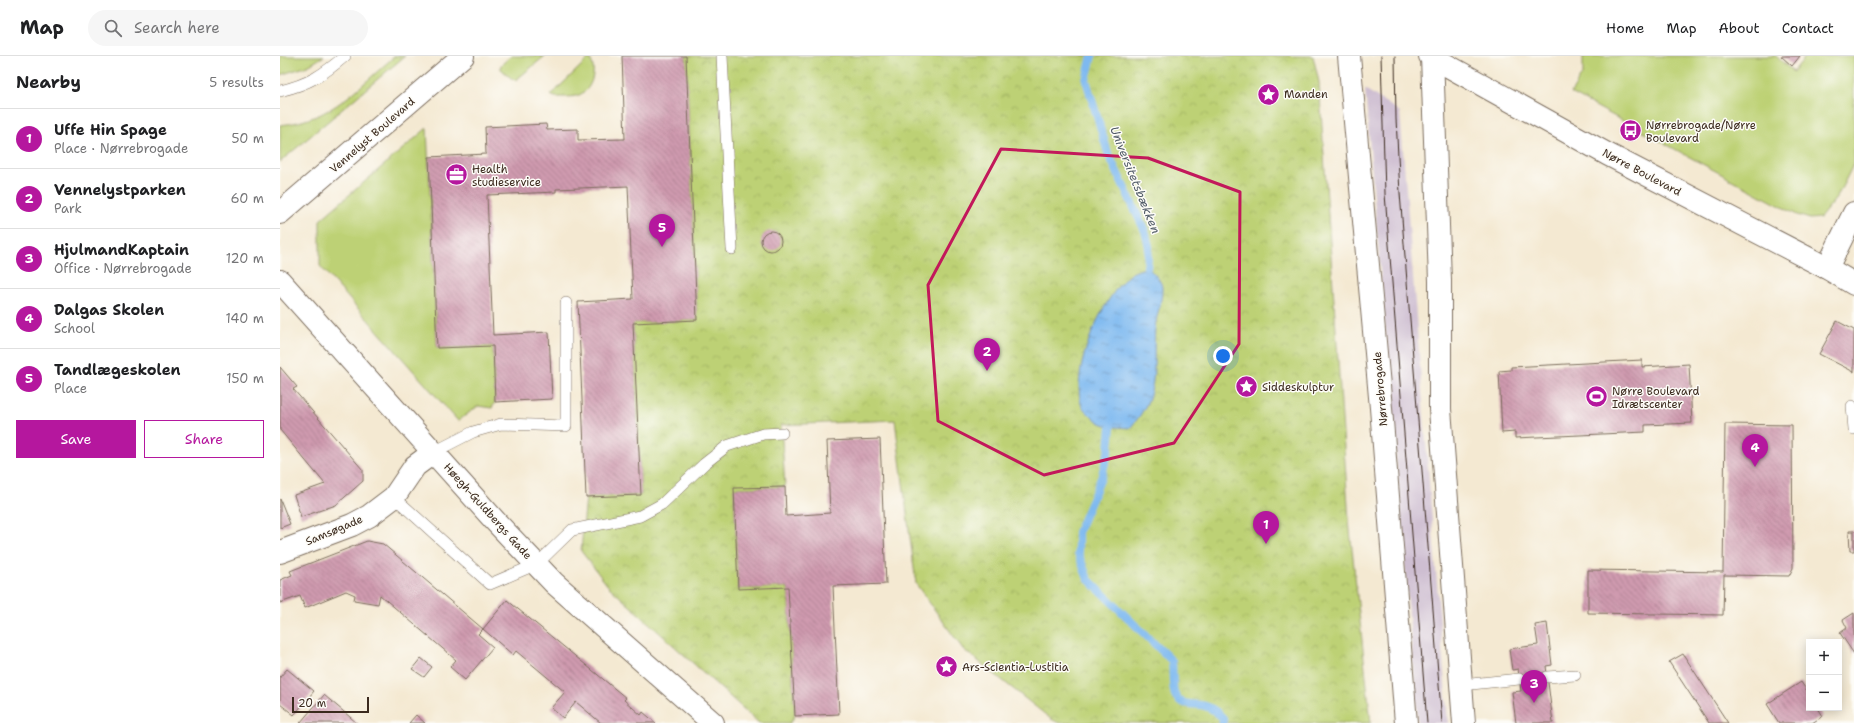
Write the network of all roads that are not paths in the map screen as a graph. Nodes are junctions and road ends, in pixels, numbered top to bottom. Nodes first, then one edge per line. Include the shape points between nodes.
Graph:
1 (345, 56) edge
2 (463, 56) edge
3 (722, 56) edge
4 (1349, 56) edge
5 (1431, 56) edge
6 (280, 91) edge
7 (280, 213) edge
8 (1854, 213) edge
9 (732, 249) dead end
10 (1827, 268) junction
11 (280, 281) edge
12 (1854, 284) edge
13 (566, 303) dead end
14 (1852, 406) dead end
15 (1854, 429) edge
16 (782, 433) dead end
17 (434, 452) junction
18 (394, 498) junction
19 (280, 552) edge
20 (537, 564) junction
21 (1575, 675) dead end
22 (1548, 677) dead end
23 (1519, 679) dead end
24 (1462, 685) junction
25 (713, 723) edge
26 (1406, 723) edge
27 (1464, 723) edge

1 - 6 lane via 324,74 298,87
2 - 7 street, Vennelyst Boulevard
3 - 9 lane
4 - 26 street, Nørrebrogade
5 - 10 street, Nørre Boulevard via 1607,154
5 - 24 street via 1440,281 1440,409
8 - 10 street
10 - 12 street, Nørre Boulevard
11 - 17 street, Høegh-Guldbergs Gade
13 - 17 lane via 566,426 501,424 473,432
14 - 15 lane
16 - 20 lane via 763,434 727,446 662,504 640,516 572,530
17 - 18 street, Samsøgade via 415,466
17 - 20 street, Høegh-Guldbergs Gade
18 - 19 street, Samsøgade via 352,525
18 - 20 lane via 490,584
20 - 25 street, Høegh-Guldbergs Gade via 554,583
21 - 22 lane
23 - 24 lane
24 - 27 street

